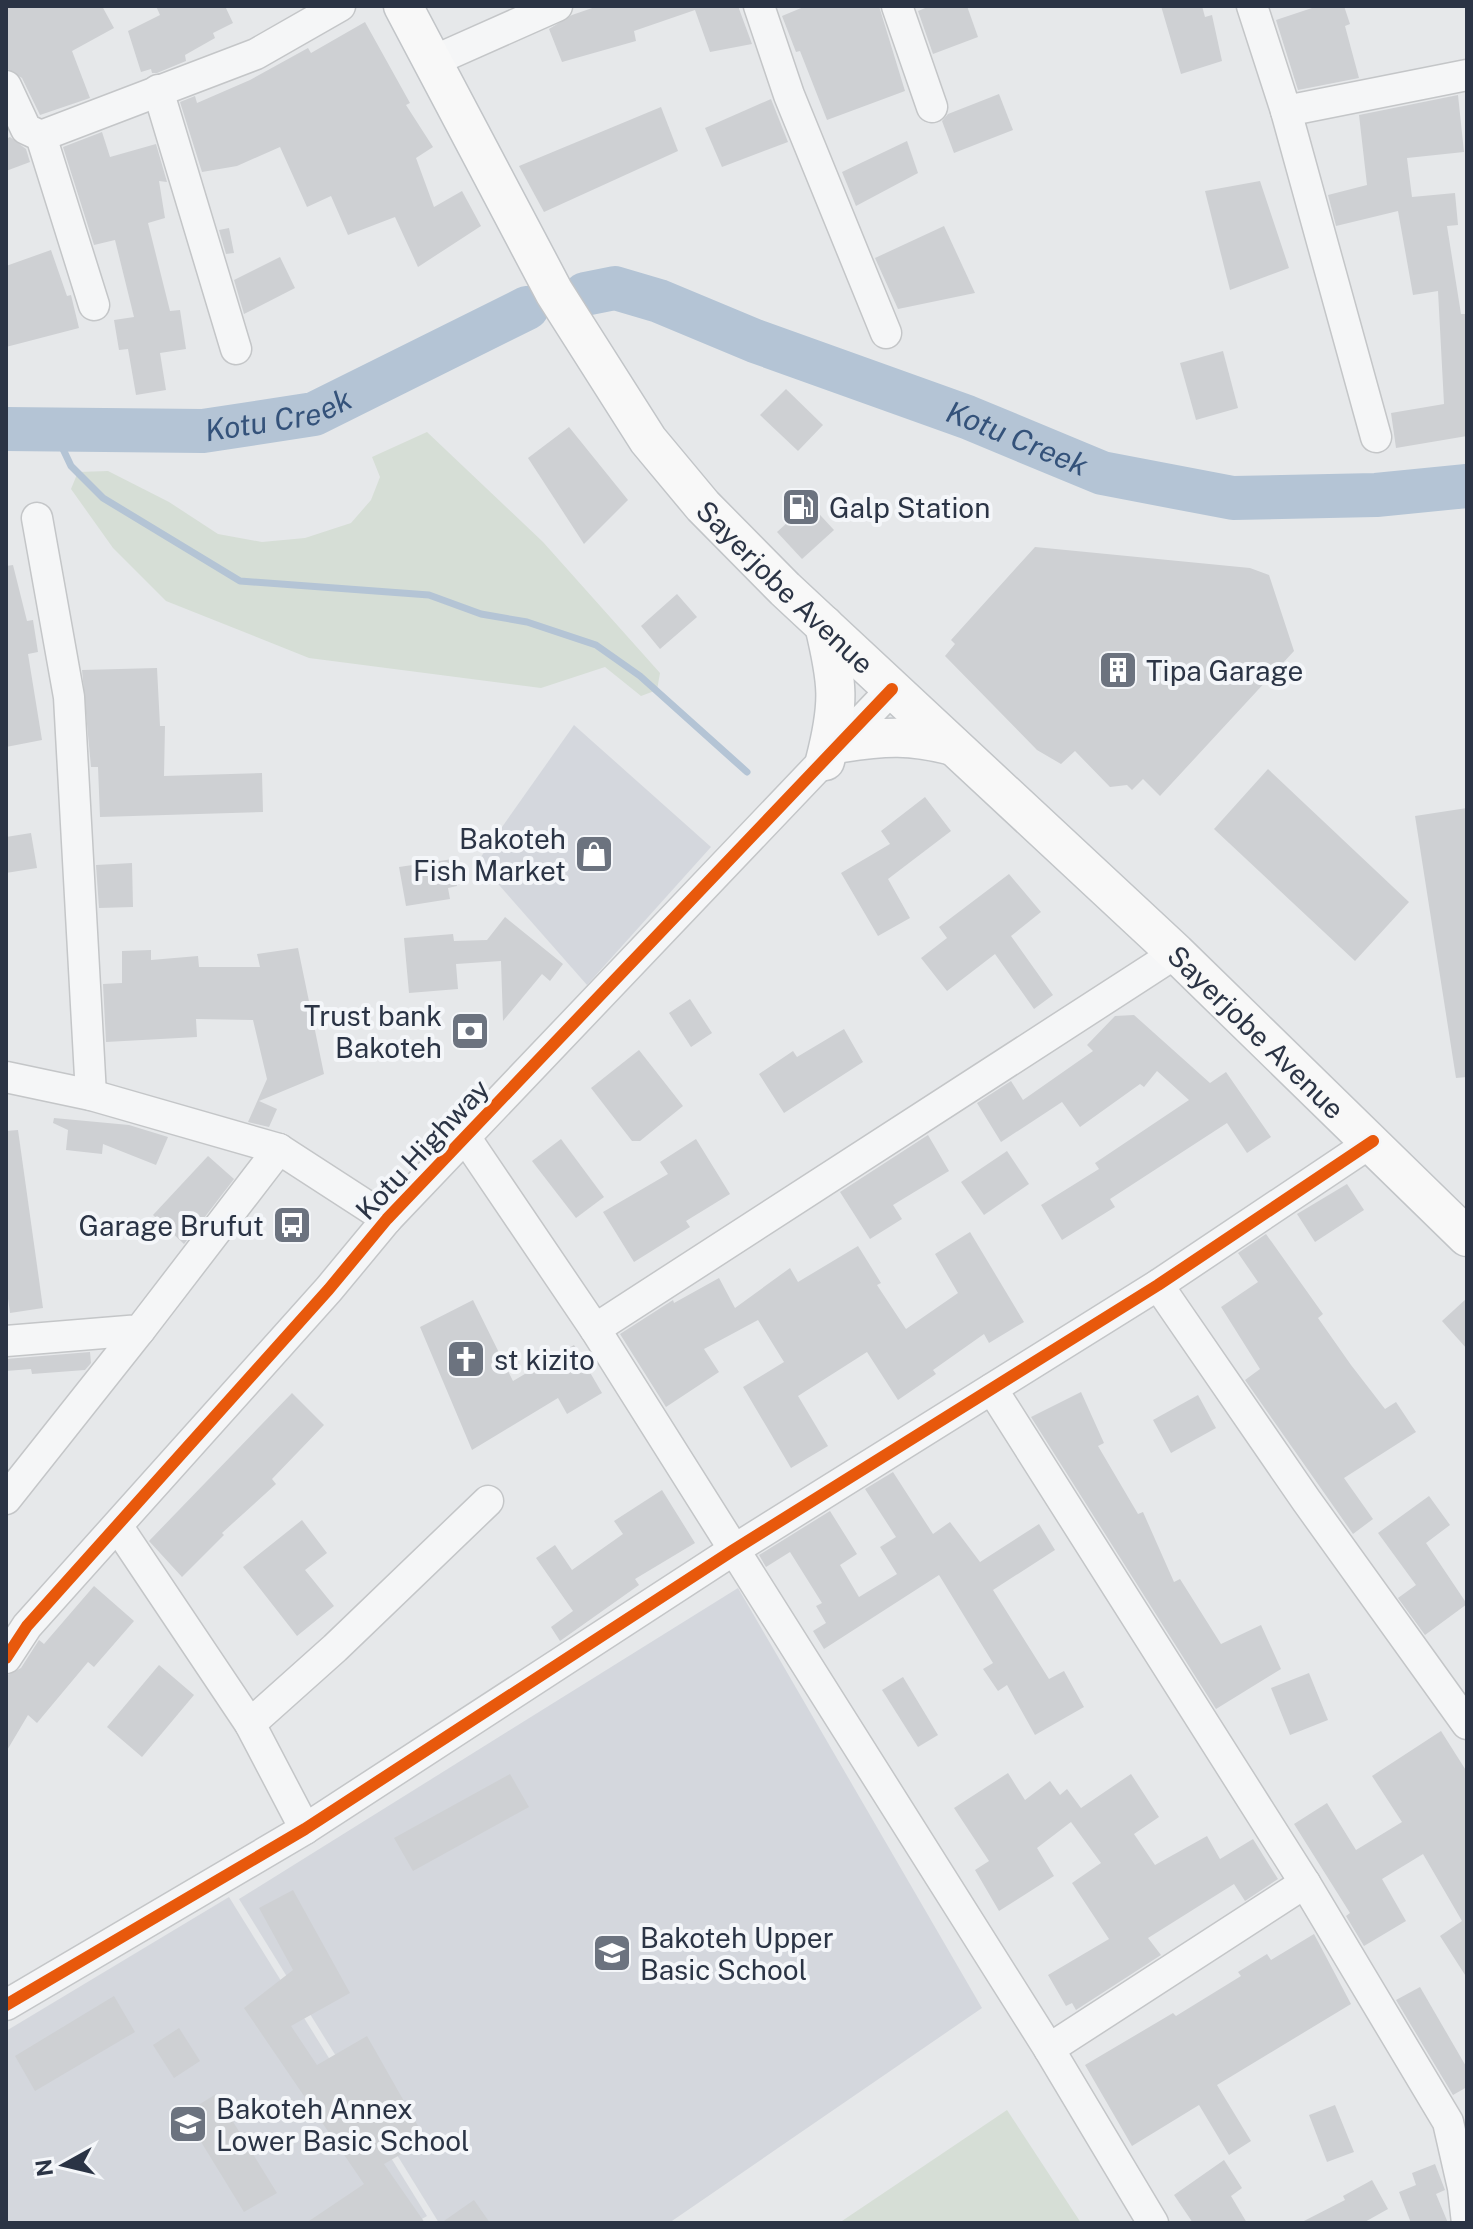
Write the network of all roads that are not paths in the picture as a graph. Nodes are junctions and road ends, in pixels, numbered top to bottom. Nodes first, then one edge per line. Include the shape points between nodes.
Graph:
1 (340, 6) edge
2 (403, 6) edge
3 (557, 6) edge
4 (759, 6) edge
5 (897, 6) edge
6 (1252, 6) edge
7 (431, 62) junction
8 (1467, 75) edge
9 (6, 86) edge
10 (158, 90) junction
11 (932, 107) dead end
12 (1286, 111) junction
13 (41, 136) junction
14 (94, 305) dead end
15 (886, 333) dead end
16 (236, 349) dead end
17 (1376, 437) dead end
18 (37, 518) dead end
19 (824, 625) junction
20 (892, 689) junction
21 (953, 746) junction
22 (833, 752) junction
23 (1176, 953) junction
24 (6, 1077) edge
25 (91, 1095) junction
26 (465, 1137) junction
27 (1373, 1141) junction
28 (279, 1149) junction
29 (387, 1219) junction
30 (1467, 1237) edge
31 (1158, 1285) junction
32 (595, 1329) junction
33 (140, 1330) junction
34 (6, 1341) edge
35 (992, 1389) junction
36 (17, 1471) edge
37 (6, 1499) edge
38 (488, 1501) dead end
39 (118, 1527) junction
40 (732, 1551) junction
41 (6, 1658) edge
42 (250, 1724) junction
43 (1467, 1724) edge
44 (305, 1829) junction
45 (1305, 1883) junction
46 (6, 2005) edge
47 (1049, 2049) junction
48 (1457, 2118) edge
49 (1153, 2223) edge
50 (1467, 2223) edge

1 - 10 street via 256,54
2 - 7 main road, Sayerjobe Avenue
3 - 7 street
4 - 15 street via 789,95
5 - 11 street
6 - 12 street
7 - 19 main road, Sayerjobe Avenue via 554,292 648,440 730,534
8 - 12 street
9 - 13 street via 26,129
10 - 13 street
10 - 16 street
12 - 17 street
13 - 14 street
18 - 25 street via 69,697
19 - 20 main road, Sayerjobe Avenue
19 - 22 main road via 838,687
20 - 21 main road, Sayerjobe Avenue
20 - 22 street, Kotu Highway
21 - 22 main road via 913,736
21 - 23 main road, Sayerjobe Avenue
22 - 26 street, Kotu Highway
23 - 27 main road, Sayerjobe Avenue
23 - 32 street
24 - 25 street
25 - 28 street
26 - 29 street, Kotu Highway
26 - 32 street
27 - 30 main road, Sayerjobe Avenue
27 - 31 street
28 - 29 street
28 - 33 street
29 - 39 street, Kotu Highway
31 - 35 street
31 - 43 street
32 - 40 street
33 - 34 street
33 - 36 street
35 - 40 street
35 - 45 street
36 - 37 street
38 - 42 street
39 - 41 street, Kotu Highway via 27,1626
39 - 42 street
40 - 44 street
40 - 47 street
42 - 44 street
44 - 46 street
45 - 47 street
45 - 48 street
47 - 49 street
48 - 50 street

